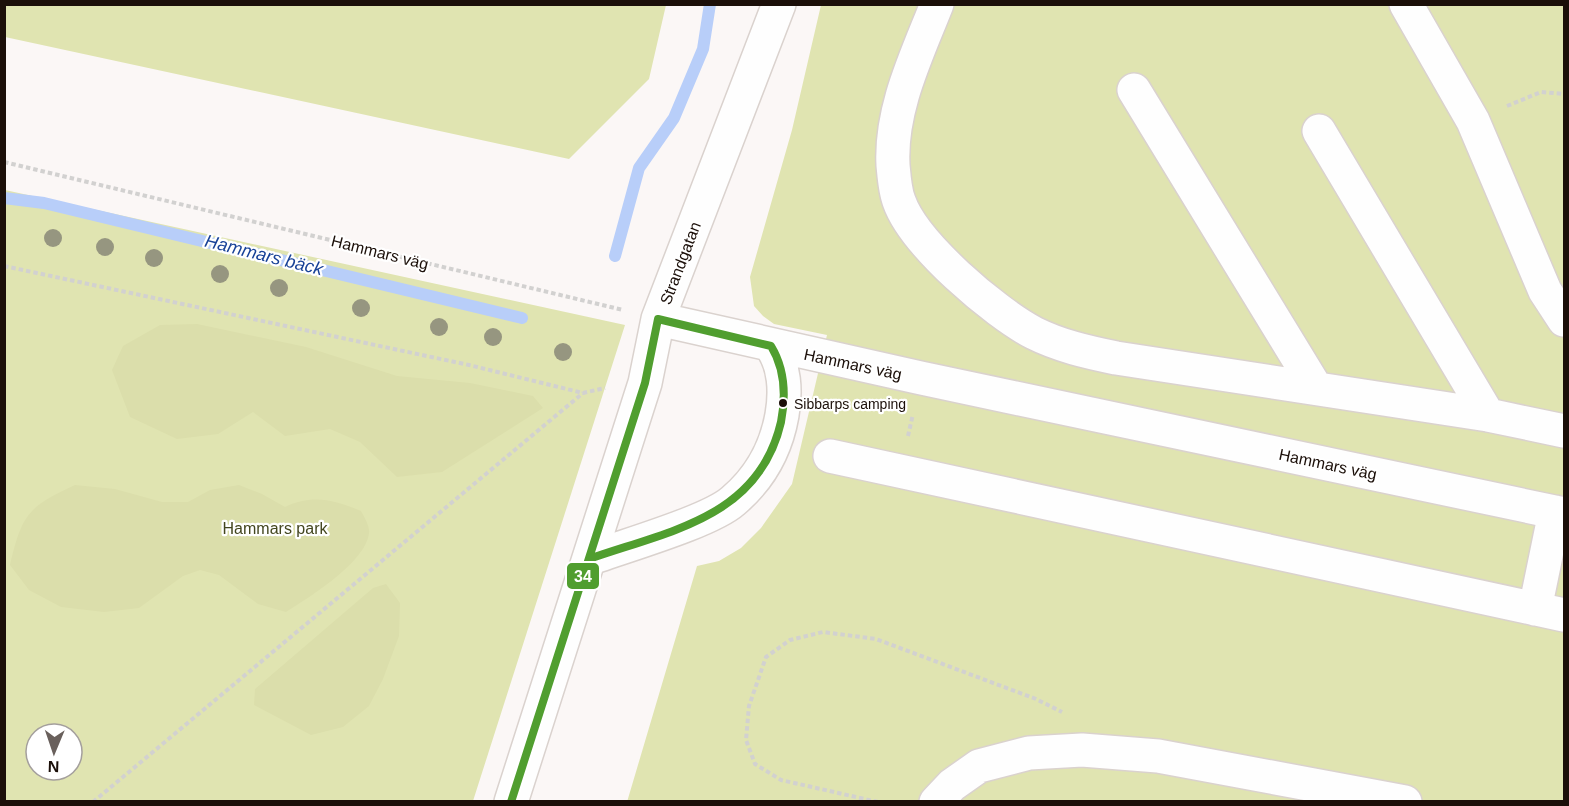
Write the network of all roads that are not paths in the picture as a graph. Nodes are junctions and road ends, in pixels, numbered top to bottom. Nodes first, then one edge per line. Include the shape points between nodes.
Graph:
1 (779, 4) edge
2 (937, 4) edge
3 (1406, 4) edge
4 (1134, 90) dead end
5 (1319, 131) dead end
6 (658, 319) junction
7 (1564, 320) edge
8 (771, 346) junction
9 (1316, 388) junction
10 (1488, 415) junction
11 (1564, 431) edge
12 (830, 456) dead end
13 (1560, 513) edge
14 (589, 559) junction
15 (1550, 612) edge
16 (511, 801) edge
17 (936, 801) edge
18 (1405, 801) edge

1 - 6 street, Strandgatan
2 - 9 street via 906,84 897,117 893,164 898,201 916,233 961,279 1032,332 1069,348
3 - 7 street via 1473,121 1545,291
4 - 9 street
5 - 10 street
6 - 8 street, Hammars väg
6 - 14 street, Strandgatan via 645,383
8 - 13 street, Hammars väg
8 - 14 street via 780,359 784,403 769,457 752,481 732,503
9 - 10 street
10 - 11 street
12 - 15 street
13 - 15 street
14 - 16 street, Strandgatan
17 - 18 street via 979,766 1029,753 1082,750 1158,756

